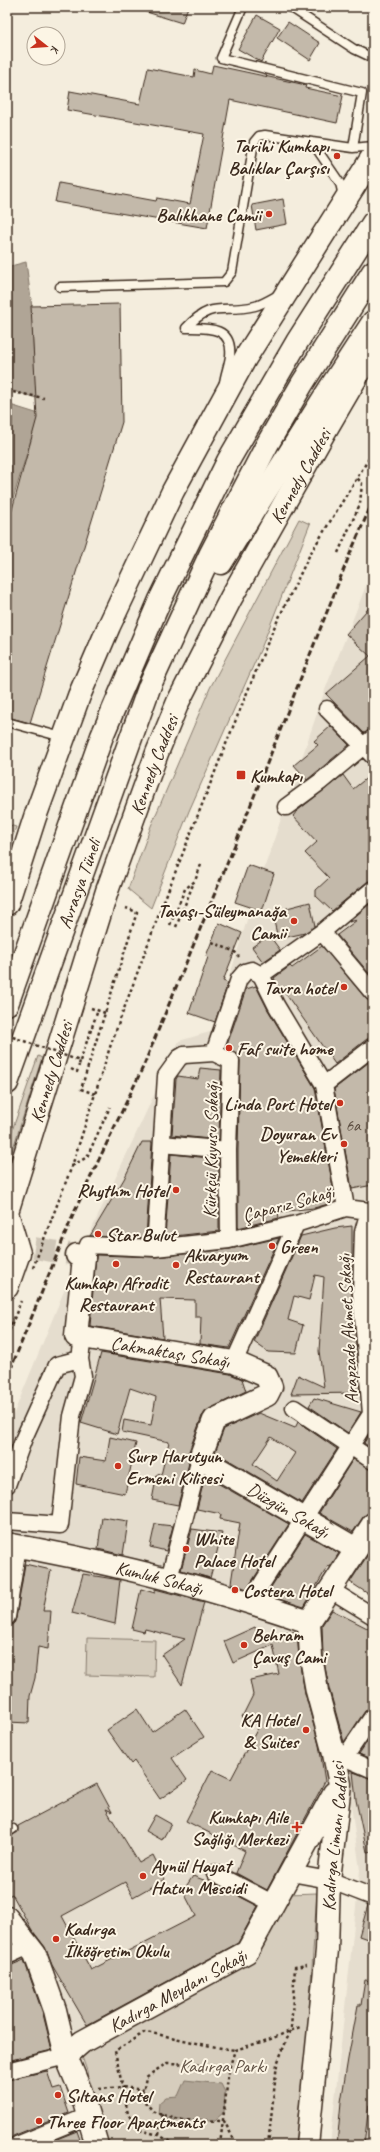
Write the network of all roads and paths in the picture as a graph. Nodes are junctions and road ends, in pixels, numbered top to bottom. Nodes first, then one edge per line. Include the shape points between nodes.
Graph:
1 (243, 7) edge
2 (290, 7) edge
3 (373, 58) edge
4 (312, 142) junction
5 (373, 146) edge
6 (353, 148) junction
7 (373, 156) edge
8 (344, 204) junction
9 (373, 223) edge
10 (373, 272) edge
11 (60, 287) dead end
12 (288, 291) junction
13 (373, 322) edge
14 (373, 349) edge
15 (7, 392) edge
16 (44, 398) dead end
17 (222, 399) junction
18 (373, 452) edge
19 (357, 478) junction
20 (338, 553) dead end
21 (150, 685) junction
22 (327, 709) dead end
23 (7, 722) edge
24 (63, 737) junction
25 (370, 747) edge
26 (286, 807) dead end
27 (202, 862) dead end
28 (195, 881) junction
29 (373, 889) edge
30 (7, 904) edge
31 (126, 908) dead end
32 (170, 925) dead end
33 (176, 928) dead end
34 (322, 932) junction
35 (212, 942) dead end
36 (235, 952) dead end
37 (261, 975) junction
38 (373, 993) edge
39 (7, 1004) edge
40 (91, 1008) dead end
41 (98, 1010) junction
42 (105, 1013) junction
43 (7, 1035) edge
44 (373, 1047) edge
45 (214, 1053) junction
46 (80, 1061) junction
47 (70, 1069) dead end
48 (7, 1083) edge
49 (324, 1085) junction
50 (95, 1094) junction
51 (110, 1107) dead end
52 (162, 1144) junction
53 (228, 1150) junction
54 (72, 1166) junction
55 (346, 1208) junction
56 (7, 1213) edge
57 (372, 1214) edge
58 (296, 1224) junction
59 (229, 1240) junction
60 (155, 1248) junction
61 (29, 1256) junction
62 (80, 1256) joint
63 (7, 1287) edge
64 (79, 1337) junction
65 (80, 1359) junction
66 (234, 1362) junction
67 (294, 1408) dead end
68 (351, 1446) junction
69 (200, 1458) junction
70 (373, 1461) edge
71 (7, 1485) edge
72 (303, 1518) junction
73 (7, 1521) edge
74 (373, 1524) edge
75 (13, 1545) edge
76 (356, 1549) junction
77 (169, 1579) junction
78 (330, 1590) junction
79 (250, 1602) junction
80 (373, 1616) edge
81 (7, 1617) edge
82 (309, 1622) junction
83 (373, 1716) edge
84 (340, 1756) junction
85 (373, 1770) edge
86 (340, 1784) junction
87 (215, 1873) dead end
88 (291, 1873) junction
89 (329, 1880) junction
90 (373, 1897) edge
91 (274, 1904) junction
92 (7, 1918) edge
93 (29, 1946) junction
94 (7, 1956) edge
95 (311, 1964) dead end
96 (320, 2021) junction
97 (291, 2029) junction
98 (235, 2050) junction
99 (66, 2056) junction
100 (229, 2069) junction
101 (7, 2070) edge
102 (122, 2087) junction
103 (144, 2090) junction
104 (81, 2092) junction
105 (162, 2114) junction
106 (88, 2116) junction
107 (224, 2121) junction
108 (159, 2135) junction
109 (17, 2145) edge
110 (97, 2145) edge
111 (175, 2145) edge
112 (220, 2145) edge
113 (237, 2145) edge
114 (268, 2145) edge
115 (308, 2145) edge

1 - 6 lane via 221,58 362,93
2 - 3 lane via 354,49
4 - 6 lane
4 - 8 lane via 340,183
4 - 11 lane via 265,135 259,136 254,142 232,272 224,282
5 - 6 lane
7 - 8 main road
8 - 12 main road
9 - 39 main road via 297,342 228,461 160,600 102,736
10 - 21 main road via 268,443 210,555
12 - 17 main road
12 - 17 lane via 255,306 206,311 186,328 215,329 223,334 229,343 230,356 224,374
13 - 21 main road via 240,531
14 - 56 main road, Kennedy Caddesi via 231,598 178,702 107,891
15 - 16 path
17 - 24 main road via 173,491 109,626
18 - 19 path
19 - 20 path via 362,483 360,504
19 - 50 path via 310,554 272,632 162,906
21 - 48 main road, Avrasya Tüneli
22 - 25 street
23 - 24 lane
24 - 30 main road
25 - 26 street
27 - 28 path
28 - 32 path via 185,889
28 - 33 path
29 - 34 street
31 - 42 path via 137,912
34 - 37 street
34 - 38 street
35 - 36 path
37 - 45 street via 252,970 245,972 240,979
37 - 49 street via 276,1006
40 - 41 path
41 - 42 path
41 - 46 path
42 - 50 path via 81,1089
43 - 46 path, bridge
44 - 49 street
45 - 52 street via 184,1055 166,1076
45 - 53 street, Kürkçü Kuyusu Sokağı via 231,1061
46 - 47 path, bridge via 77,1072
49 - 55 street
50 - 54 path
51 - 54 path via 88,1157
52 - 53 street
52 - 60 street
53 - 59 street, Kürkçü Kuyusu Sokağı
54 - 61 path, bridge via 52,1218
55 - 57 street, Çaparız Sokağı
55 - 58 street, Çaparız Sokağı
56 - 61 main road
57 - 68 street, Arapzade Ahmet Sokağı via 364,1232 361,1294 371,1414
58 - 59 street, Çaparız Sokağı
58 - 66 street, Çakmaktaşı Sokağı
59 - 60 street, Çaparız Sokağı
60 - 62 street, Çaparız Sokağı via 88,1245
61 - 63 main road
62 - 64 main road
64 - 65 street
64 - 66 main road, Çakmaktaşı Sokağı
65 - 71 street via 57,1365 24,1438
65 - 73 street via 83,1376 72,1416 60,1525
66 - 69 main road via 266,1376 271,1387 267,1395 214,1420
67 - 68 street
68 - 70 street
68 - 72 street, Arapzade Ahmet Sokağı
69 - 72 main road, Düzgün Sokağı
69 - 77 street
72 - 76 main road, Düzgün Sokağı
72 - 79 street, Arapzade Ahmet Sokağı
74 - 76 main road
75 - 77 main road, Kumluk Sokağı
75 - 81 street
76 - 78 main road
77 - 79 main road, Kumluk Sokağı
78 - 80 street
78 - 82 main road
79 - 82 main road, Kumluk Sokağı
82 - 84 main road, Kadırga Limanı Caddesi via 316,1691
83 - 84 street
84 - 85 street
84 - 86 main road, Kadırga Limanı Caddesi
86 - 88 main road, Kadırga Meydanı Sokağı
86 - 89 main road, Kadırga Limanı Caddesi
87 - 91 street
88 - 89 street
88 - 91 main road, Kadırga Meydanı Sokağı
89 - 90 street
89 - 96 main road, Kadırga Limanı Caddesi via 327,1950
91 - 99 main road, Kadırga Meydanı Sokağı via 247,1952 82,2042
92 - 93 main road
93 - 94 street
93 - 99 main road via 35,1954 55,2010
95 - 97 path via 295,1967
96 - 97 path
96 - 115 main road, Kadırga Limanı Caddesi
97 - 98 path via 268,2040
97 - 114 path via 277,2064
98 - 100 path
98 - 102 path via 204,2046 145,2032 115,2050
99 - 101 street
99 - 104 main road
100 - 103 path via 167,2063 146,2077
100 - 107 path
102 - 103 path
102 - 104 path
102 - 108 path via 128,2114 139,2130
103 - 105 path via 142,2099 154,2112
104 - 106 main road
105 - 107 path via 179,2120
105 - 108 path
106 - 109 street
106 - 110 main road
107 - 112 path
107 - 113 path
108 - 111 path

